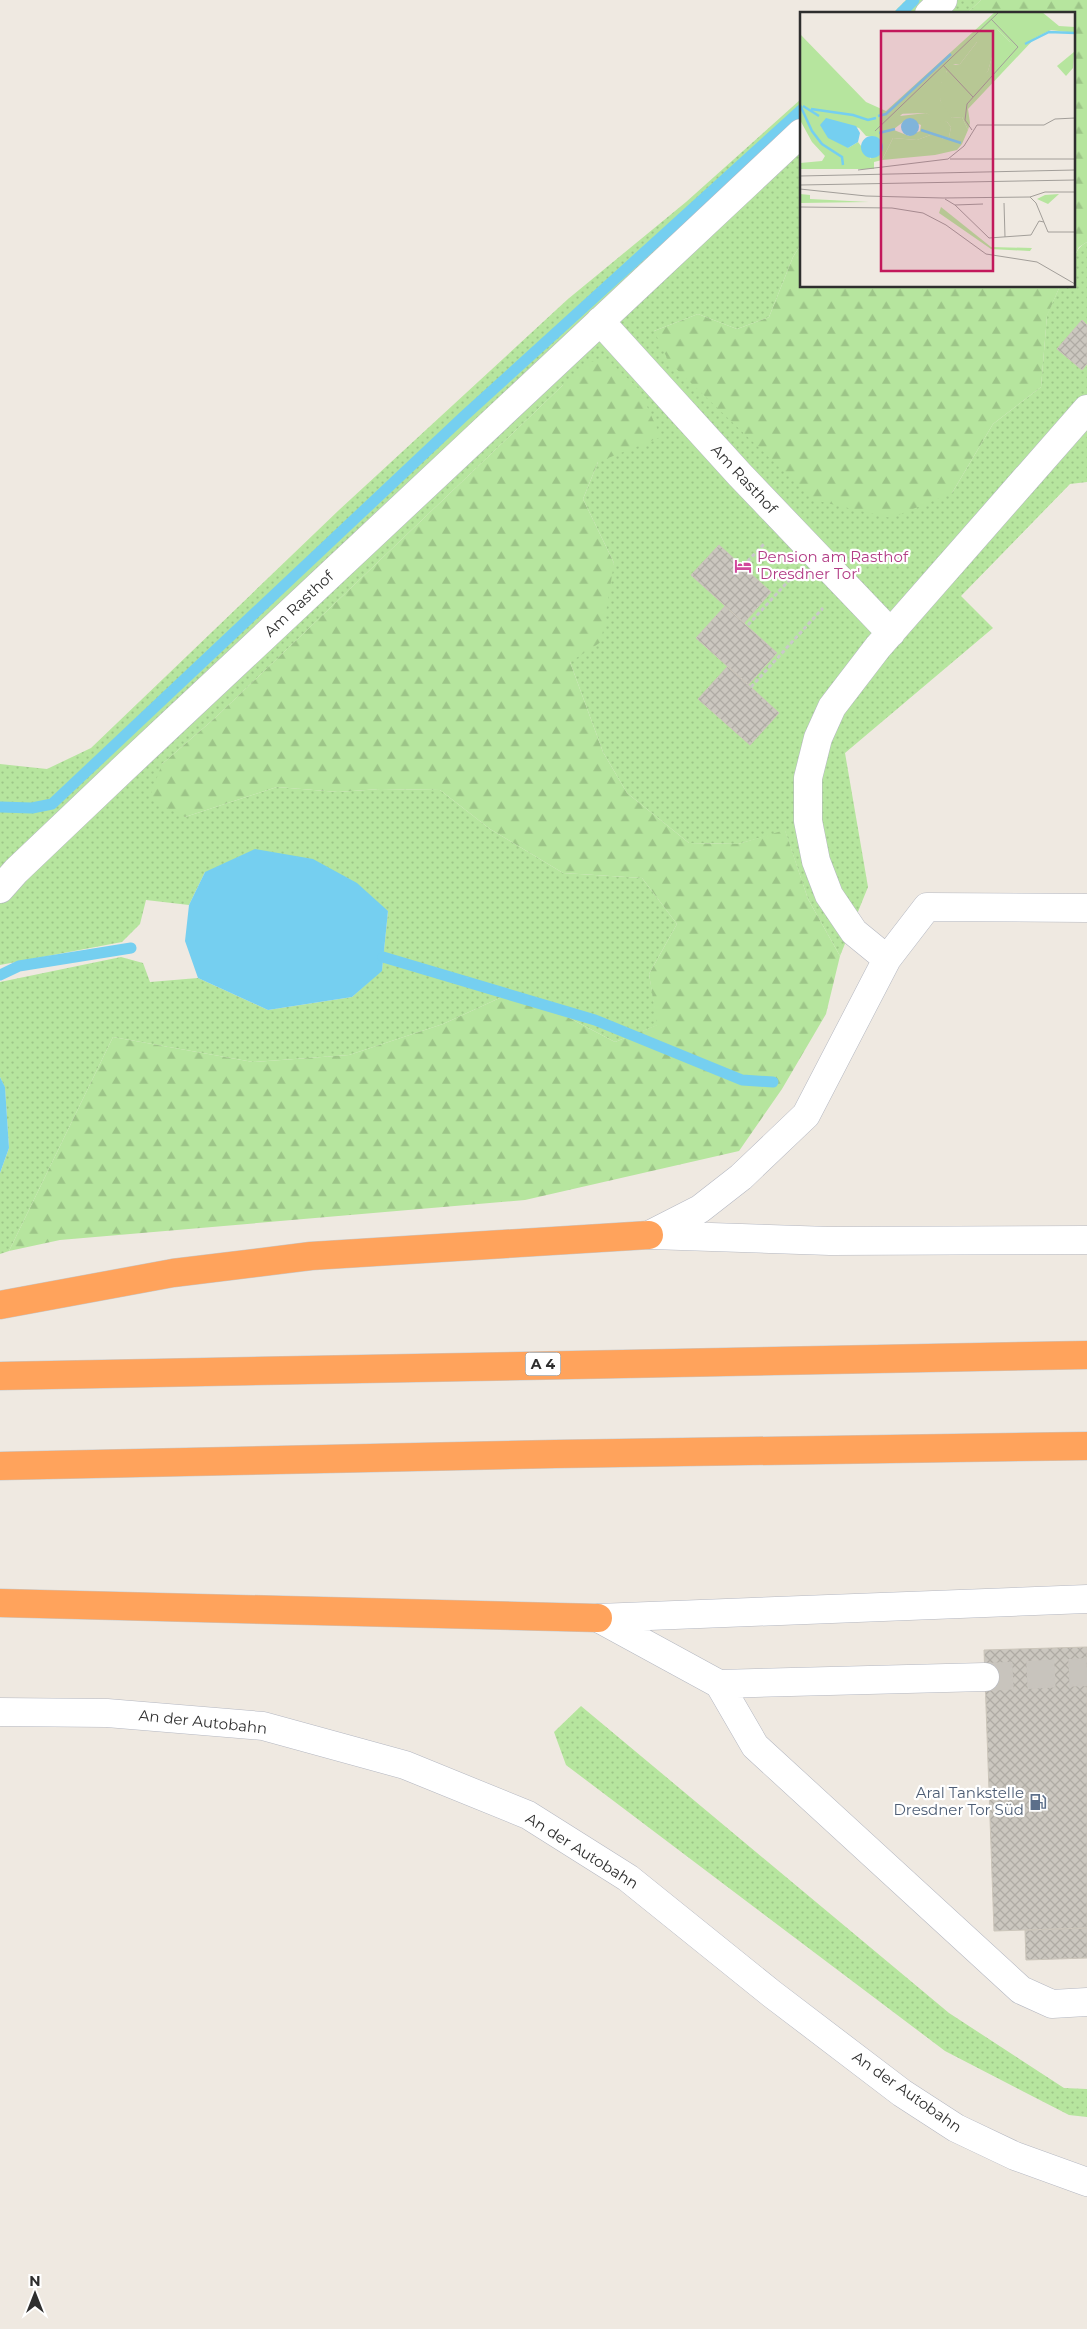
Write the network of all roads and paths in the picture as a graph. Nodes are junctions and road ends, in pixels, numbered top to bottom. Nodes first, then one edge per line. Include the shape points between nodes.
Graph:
1 (943, 0) edge
2 (930, 12) edge
3 (800, 134) edge
4 (600, 321) junction
5 (1087, 409) edge
6 (770, 539) dead end
7 (743, 566) dead end
8 (798, 570) dead end
9 (827, 604) dead end
10 (748, 626) dead end
11 (885, 640) junction
12 (751, 687) dead end
13 (0, 889) edge
14 (1087, 908) edge
15 (887, 959) junction
16 (649, 1235) junction
17 (1087, 1240) edge
18 (0, 1305) edge
19 (1087, 1355) edge
20 (0, 1376) edge
21 (1087, 1446) edge
22 (0, 1466) edge
23 (1087, 1598) edge
24 (0, 1604) edge
25 (598, 1618) junction
26 (985, 1677) tunnel mouth
27 (719, 1684) junction
28 (0, 1712) edge
29 (1087, 2002) edge
30 (1087, 2182) edge

1 - 2 lane
3 - 4 lane, Am Rasthof
4 - 11 lane, Am Rasthof
4 - 13 lane, Am Rasthof
5 - 11 lane
6 - 7 path
8 - 10 path
9 - 12 path
11 - 15 lane via 832,707 818,738 808,778 808,822 816,861 829,895 854,932
14 - 15 lane via 927,907
15 - 16 lane via 806,1115 741,1177 700,1209
16 - 17 lane via 830,1241
16 - 18 highway via 312,1256 173,1273
19 - 20 highway, A 4
21 - 22 highway
23 - 25 lane
24 - 25 highway
25 - 27 lane
26 - 27 lane
27 - 29 lane via 754,1746 1021,1990 1052,2004
28 - 30 lane, An der Autobahn via 108,1713 263,1726 405,1764 528,1815 628,1878 902,2093 956,2128 1015,2156

